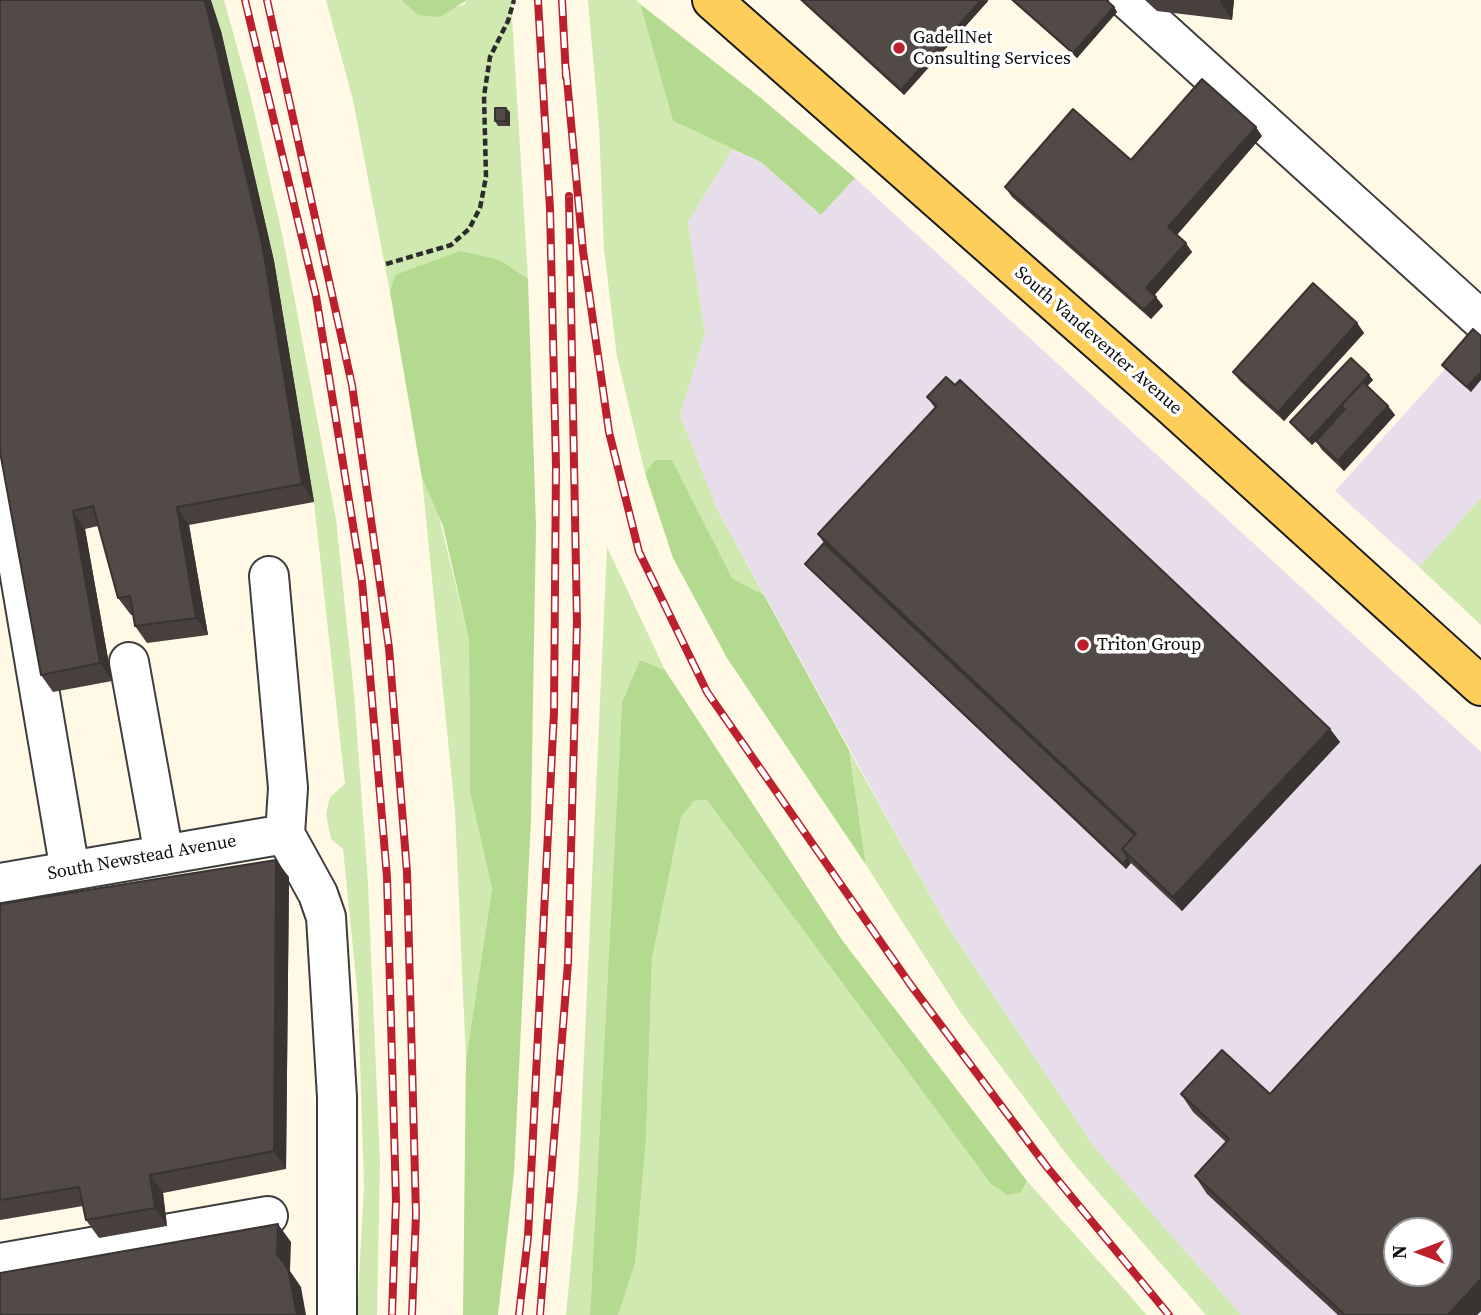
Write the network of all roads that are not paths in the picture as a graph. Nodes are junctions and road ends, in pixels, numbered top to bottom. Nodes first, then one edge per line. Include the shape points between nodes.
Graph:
1 (712, 0) edge
2 (1128, 0) edge
3 (1481, 320) edge
4 (0, 458) edge
5 (270, 576) dead end
6 (129, 663) dead end
7 (1481, 686) edge
8 (285, 834) junction
9 (164, 855) junction
10 (69, 871) junction
11 (0, 883) edge
12 (268, 1216) dead end
13 (0, 1263) edge
14 (337, 1315) edge

1 - 7 main road, South Vandeventer Avenue
2 - 3 street
4 - 10 street
5 - 8 street via 289,789
6 - 9 street
8 - 9 street, South Newstead Avenue
8 - 14 street via 326,917 337,1097
9 - 10 street, South Newstead Avenue
10 - 11 street, South Newstead Avenue
12 - 13 street

